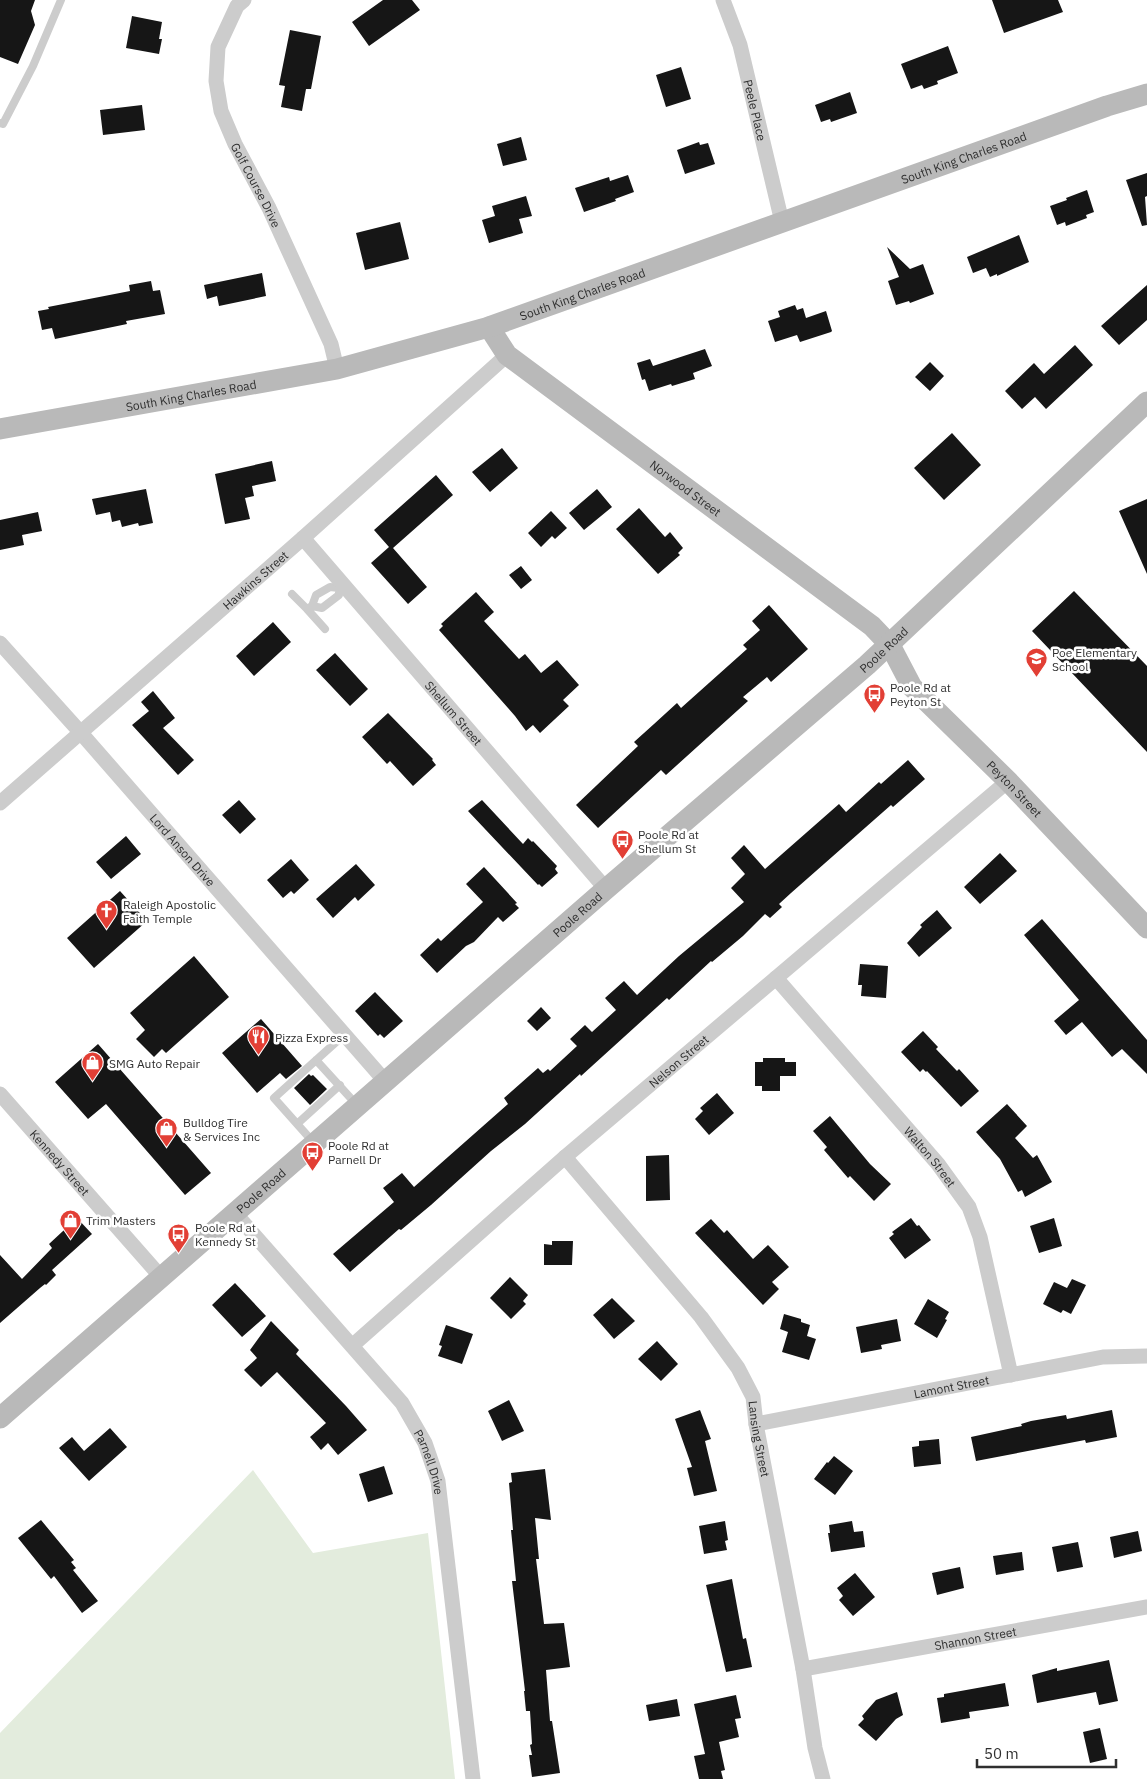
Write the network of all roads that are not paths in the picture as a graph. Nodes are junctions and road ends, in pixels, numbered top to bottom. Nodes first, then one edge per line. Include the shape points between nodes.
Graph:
1 (61, 0) edge
2 (244, 0) edge
3 (723, 0) edge
4 (1147, 94) edge
5 (1, 125) edge
6 (782, 222) junction
7 (489, 327) junction
8 (507, 355) junction
9 (337, 369) junction
10 (1147, 402) edge
11 (0, 429) edge
12 (303, 538) junction
13 (341, 586) junction
14 (292, 594) dead end
15 (310, 608) junction
16 (325, 630) dead end
17 (0, 643) edge
18 (890, 645) junction
19 (81, 733) junction
20 (1008, 781) junction
21 (0, 803) edge
22 (606, 888) junction
23 (1147, 928) edge
24 (776, 978) junction
25 (344, 1034) junction
26 (316, 1060) junction
27 (385, 1081) junction
28 (340, 1086) junction
29 (0, 1094) edge
30 (357, 1106) junction
31 (297, 1124) junction
32 (314, 1143) junction
33 (566, 1157) junction
34 (234, 1212) junction
35 (161, 1277) junction
36 (353, 1345) junction
37 (1147, 1356) edge
38 (1010, 1375) junction
39 (0, 1418) edge
40 (756, 1424) junction
41 (1147, 1607) edge
42 (803, 1669) junction
43 (473, 1779) edge
44 (823, 1779) edge

1 - 5 lane via 33,66
2 - 9 street, Golf Course Drive via 237,6 218,47 216,81 221,111 269,208 330,344
3 - 6 street, Peele Place via 740,45
4 - 6 street, South King Charles Road
6 - 7 street, South King Charles Road
7 - 8 street, Norwood Street
7 - 9 street, South King Charles Road
8 - 12 street, Hawkins Street
8 - 18 street, Norwood Street via 864,620
9 - 11 street, South King Charles Road
10 - 18 street, Poole Road
12 - 13 street, Shellum Street
12 - 19 street, Hawkins Street
13 - 15 lane via 330,587 316,595
13 - 15 lane via 338,595 322,608
13 - 22 street, Shellum Street
14 - 15 lane
15 - 16 lane
17 - 19 street, Lord Anson Drive
18 - 20 street, Peyton Street via 912,687
18 - 22 street, Poole Road
19 - 21 street, Hawkins Street
19 - 25 street, Lord Anson Drive
20 - 23 street, Peyton Street
20 - 24 street, Nelson Street
22 - 27 street, Poole Road
24 - 33 street, Nelson Street
24 - 38 street, Walton Street via 938,1164 968,1207 980,1237
25 - 26 lane
25 - 27 street, Lord Anson Drive
26 - 28 lane
26 - 31 lane via 274,1098
27 - 30 street, Poole Road
28 - 30 lane
28 - 31 lane
29 - 35 street, Kennedy Street
30 - 32 street, Poole Road
31 - 32 lane
32 - 34 street, Poole Road
33 - 36 street, Nelson Street
33 - 40 street, Lansing Street via 701,1317 738,1368 753,1397
34 - 35 street, Poole Road
34 - 36 street, Parnell Drive
35 - 39 street, Poole Road
36 - 43 street, Parnell Drive via 402,1403 425,1443 438,1480
37 - 38 street, Lamont Street via 1103,1358
38 - 40 street, Lamont Street
40 - 42 street, Lansing Street
41 - 42 street, Shannon Street
42 - 44 street, Lansing Street

